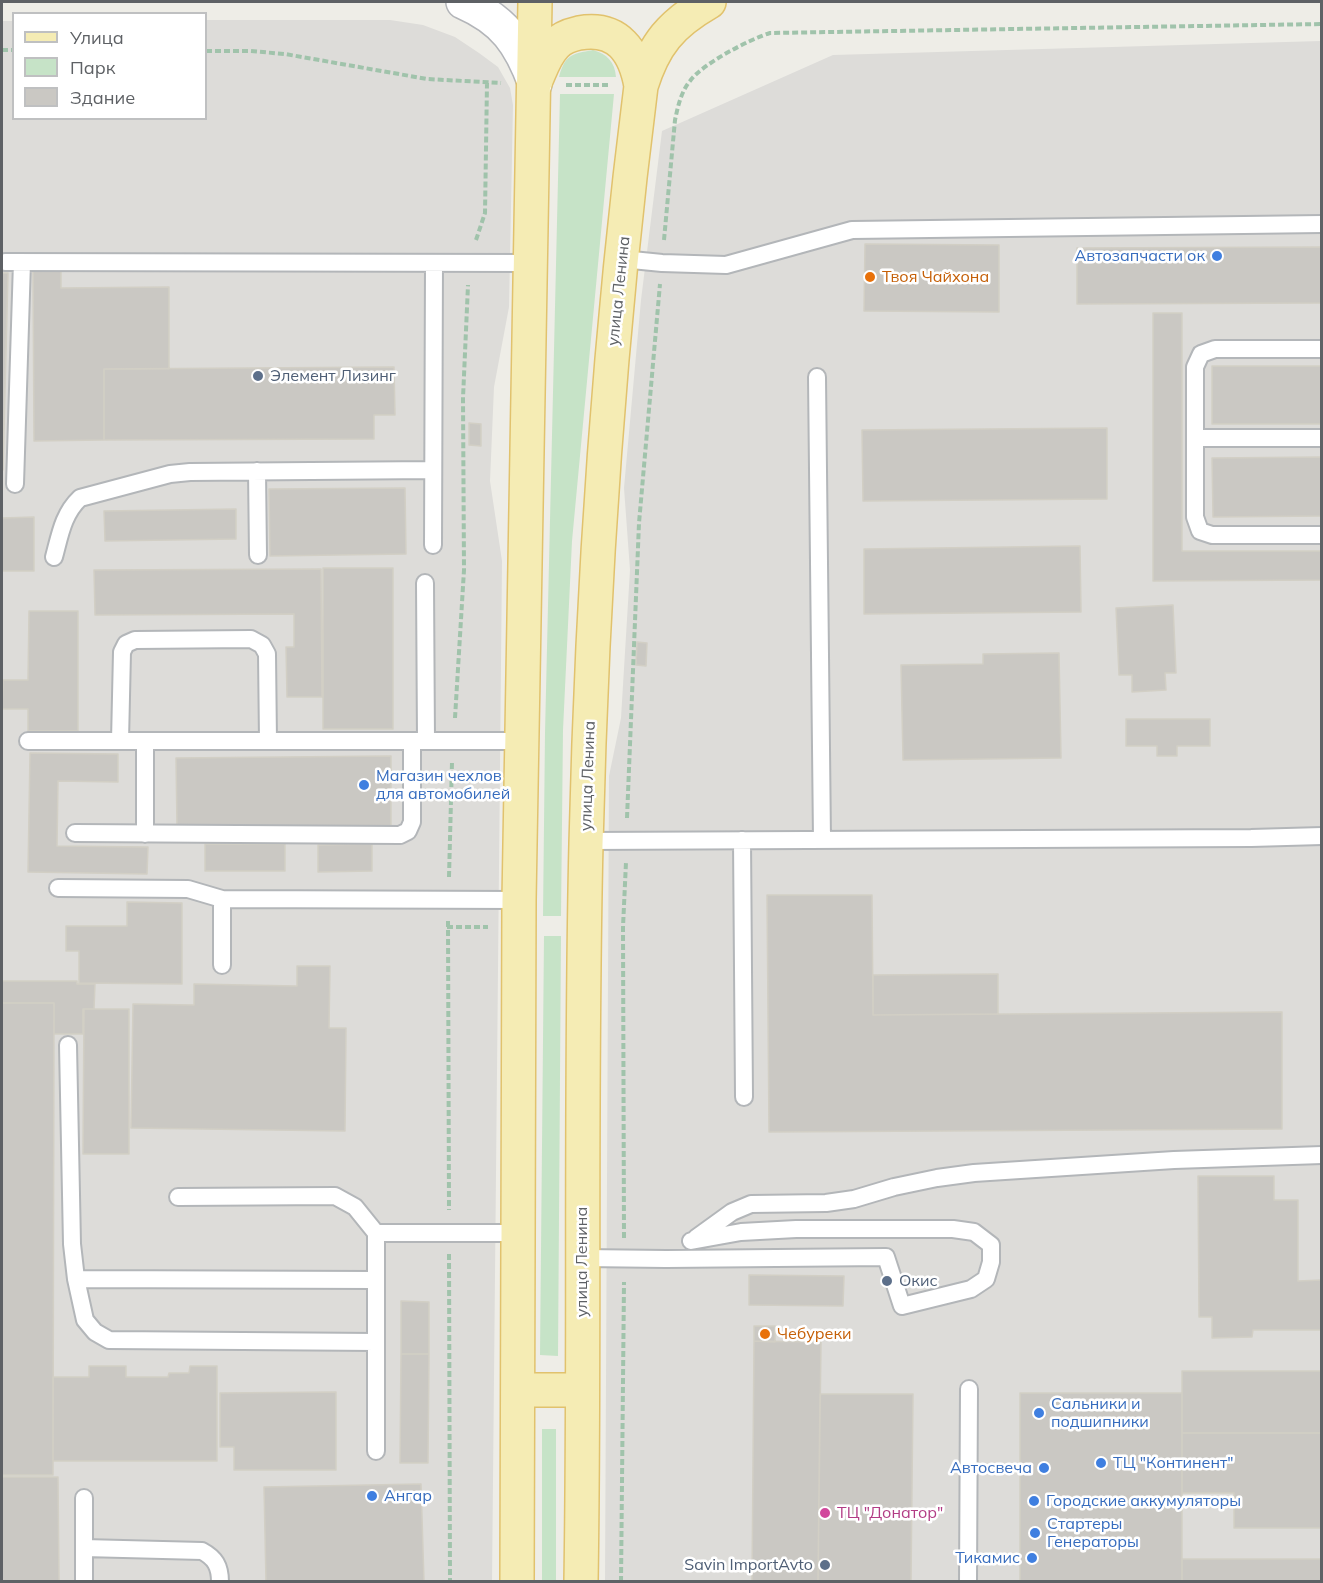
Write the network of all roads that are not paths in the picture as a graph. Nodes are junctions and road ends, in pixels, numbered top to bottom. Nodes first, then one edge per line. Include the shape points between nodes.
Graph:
1 (463, 2) edge
2 (535, 2) edge
3 (710, 2) edge
4 (535, 84) junction
5 (641, 86) junction
6 (1322, 224) edge
7 (622, 259) junction
8 (434, 263) junction
9 (531, 263) junction
10 (1322, 349) edge
11 (817, 376) dead end
12 (1195, 438) junction
13 (1322, 438) edge
14 (433, 470) junction
15 (257, 471) junction
16 (15, 484) dead end
17 (1322, 535) edge
18 (433, 545) dead end
19 (258, 555) dead end
20 (54, 556) dead end
21 (425, 583) dead end
22 (28, 741) dead end
23 (120, 741) junction
24 (145, 741) junction
25 (268, 741) junction
26 (419, 741) junction
27 (522, 741) junction
28 (75, 833) dead end
29 (145, 834) junction
30 (1322, 836) edge
31 (742, 840) junction
32 (822, 840) junction
33 (586, 841) junction
34 (58, 888) dead end
35 (222, 899) junction
36 (519, 900) junction
37 (222, 965) dead end
38 (68, 1045) dead end
39 (744, 1097) dead end
40 (1322, 1155) edge
41 (178, 1197) dead end
42 (376, 1233) junction
43 (518, 1233) junction
44 (691, 1241) junction
45 (583, 1258) junction
46 (666, 1259) junction
47 (76, 1279) junction
48 (376, 1280) junction
49 (376, 1342) junction
50 (969, 1389) dead end
51 (518, 1390) junction
52 (582, 1390) junction
53 (376, 1451) dead end
54 (84, 1498) dead end
55 (84, 1548) junction
56 (84, 1581) edge
57 (220, 1581) edge
58 (517, 1581) edge
59 (581, 1581) edge
60 (968, 1581) edge

1 - 4 main road via 503,27 522,51
2 - 4 main road
3 - 5 main road, улица Ленина via 684,18 660,42
4 - 5 main road via 556,44 568,35 586,32 604,33 618,40 638,67
4 - 9 main road
5 - 7 main road, улица Ленина
6 - 7 lane via 852,230 726,265
7 - 33 main road, улица Ленина via 604,453
8 - 9 lane
8 - 14 lane
8 - 16 lane via 14,262
9 - 27 main road
10 - 12 lane via 1215,349 1201,354 1195,368
11 - 32 lane
12 - 13 lane
12 - 17 lane via 1195,517 1200,531 1212,535
14 - 15 lane
14 - 18 lane
15 - 19 lane
15 - 20 lane via 170,474 80,498 65,518
21 - 26 lane
22 - 23 lane
23 - 24 lane
23 - 25 lane via 122,652 126,645 135,640 250,639 262,645 267,654
24 - 25 lane
24 - 29 lane
25 - 26 lane
26 - 27 lane
26 - 29 lane via 412,822 408,831 400,835
27 - 36 main road
28 - 29 lane
30 - 32 lane
31 - 32 lane
31 - 33 lane
31 - 39 lane
33 - 45 main road, улица Ленина
34 - 35 lane via 188,889
35 - 36 lane
35 - 37 lane
36 - 43 main road
38 - 47 lane
40 - 44 lane via 1174,1160 937,1178 854,1199 751,1204 732,1212
41 - 42 lane via 335,1196 355,1207
42 - 43 lane
42 - 48 lane
43 - 51 main road
44 - 46 lane
44 - 46 lane via 741,1232 953,1229 974,1232 990,1245 991,1262 986,1279 971,1289 902,1306 886,1257
45 - 46 lane
45 - 52 main road, улица Ленина
47 - 48 lane
47 - 49 lane via 85,1320 94,1332 109,1340
48 - 49 lane
49 - 53 lane
50 - 60 lane
51 - 52 main road
51 - 58 main road
52 - 59 main road, улица Ленина
54 - 55 lane
55 - 56 lane
55 - 57 lane via 202,1551 213,1557 220,1570

